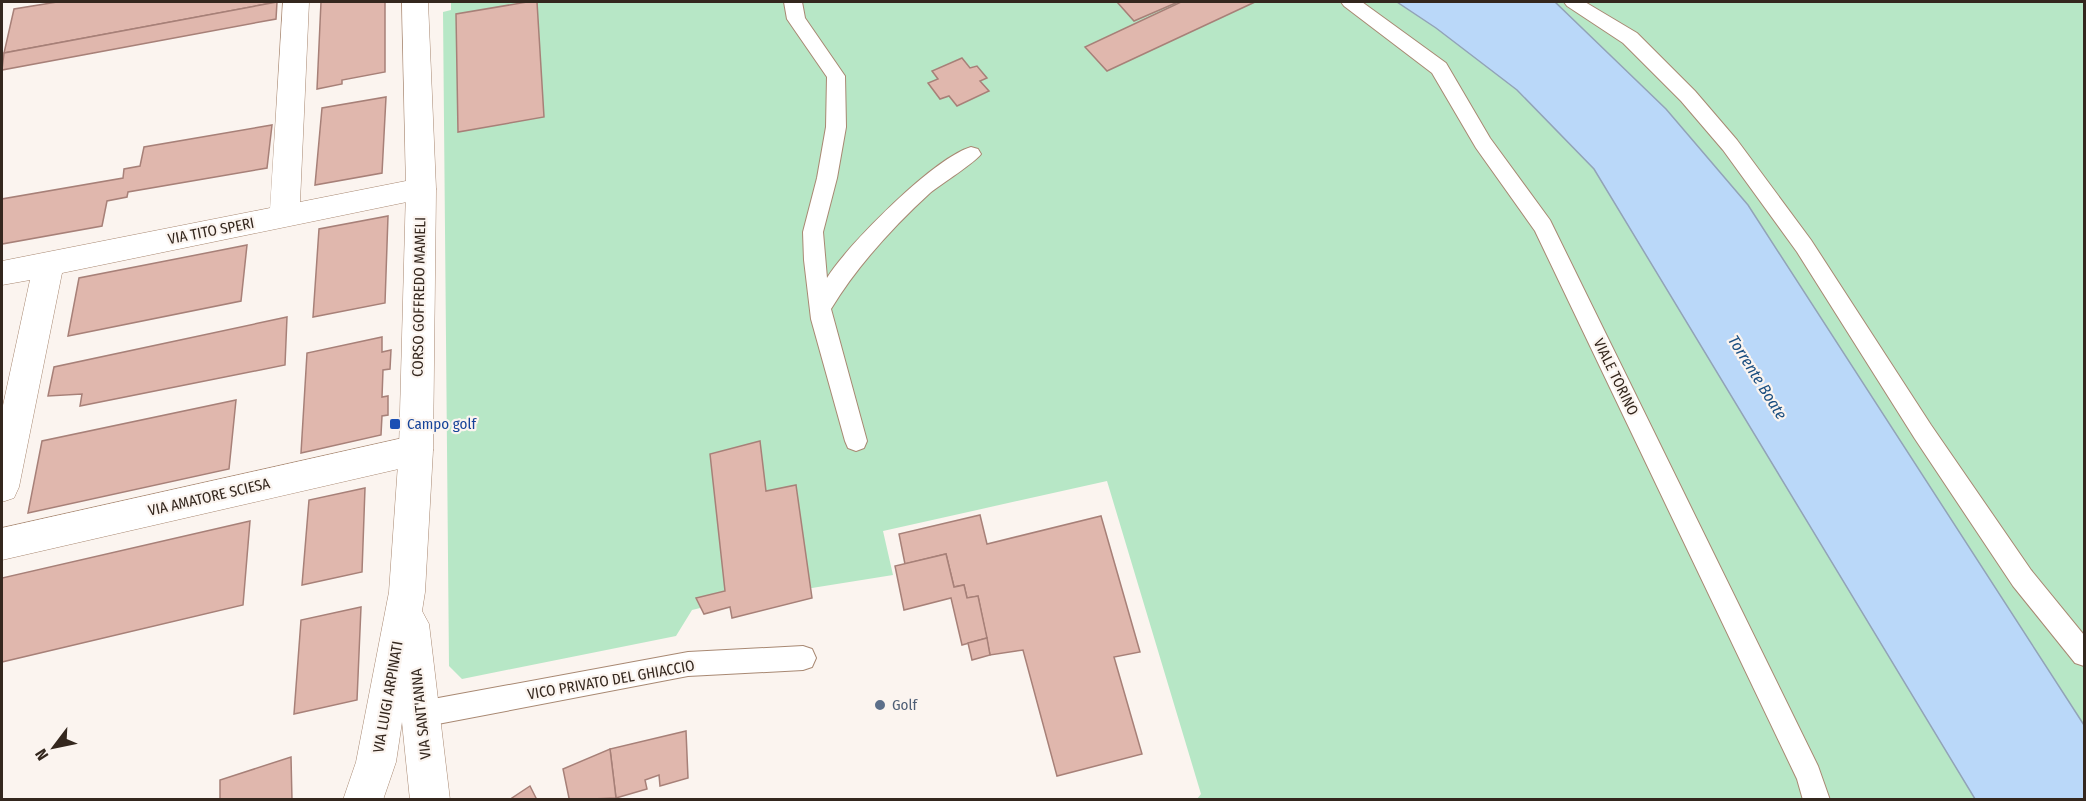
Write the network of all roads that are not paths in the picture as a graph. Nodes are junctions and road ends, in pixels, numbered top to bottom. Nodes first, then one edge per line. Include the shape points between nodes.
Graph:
1 (296, 2) edge
2 (415, 2) edge
3 (793, 2) edge
4 (1350, 2) edge
5 (1573, 2) edge
6 (971, 154) dead end
7 (421, 189) junction
8 (284, 216) junction
9 (50, 263) junction
10 (2, 273) edge
11 (820, 307) junction
12 (856, 441) dead end
13 (416, 450) junction
14 (2, 487) edge
15 (2, 544) edge
16 (407, 592) junction
17 (2085, 654) edge
18 (803, 658) dead end
19 (422, 714) junction
20 (363, 800) edge
21 (430, 800) edge
22 (1817, 800) edge

1 - 8 street
2 - 7 street, CORSO GOFFREDO MAMELI
3 - 11 lane via 795,19 836,76 836,127 813,232
4 - 22 lane, VIALE TORINO via 1439,68 1483,143 1543,226 1809,775
5 - 17 lane via 1630,38 1730,145 1804,246 2022,578
6 - 11 lane via 922,189 842,272
7 - 8 street, VIA TITO SPERI
7 - 13 street, CORSO GOFFREDO MAMELI
8 - 9 street, VIA TITO SPERI
9 - 10 street, VIA TITO SPERI
9 - 14 street
11 - 12 lane
13 - 15 street, VIA AMATORE SCIESA
13 - 16 street, CORSO GOFFREDO MAMELI
16 - 19 street, VIA SANT'ANNA
16 - 20 street, VIA LUIGI ARPINATI via 376,762
18 - 19 lane, VICO PRIVATO DEL GHIACCIO via 688,664
19 - 21 street, VIA SANT'ANNA

